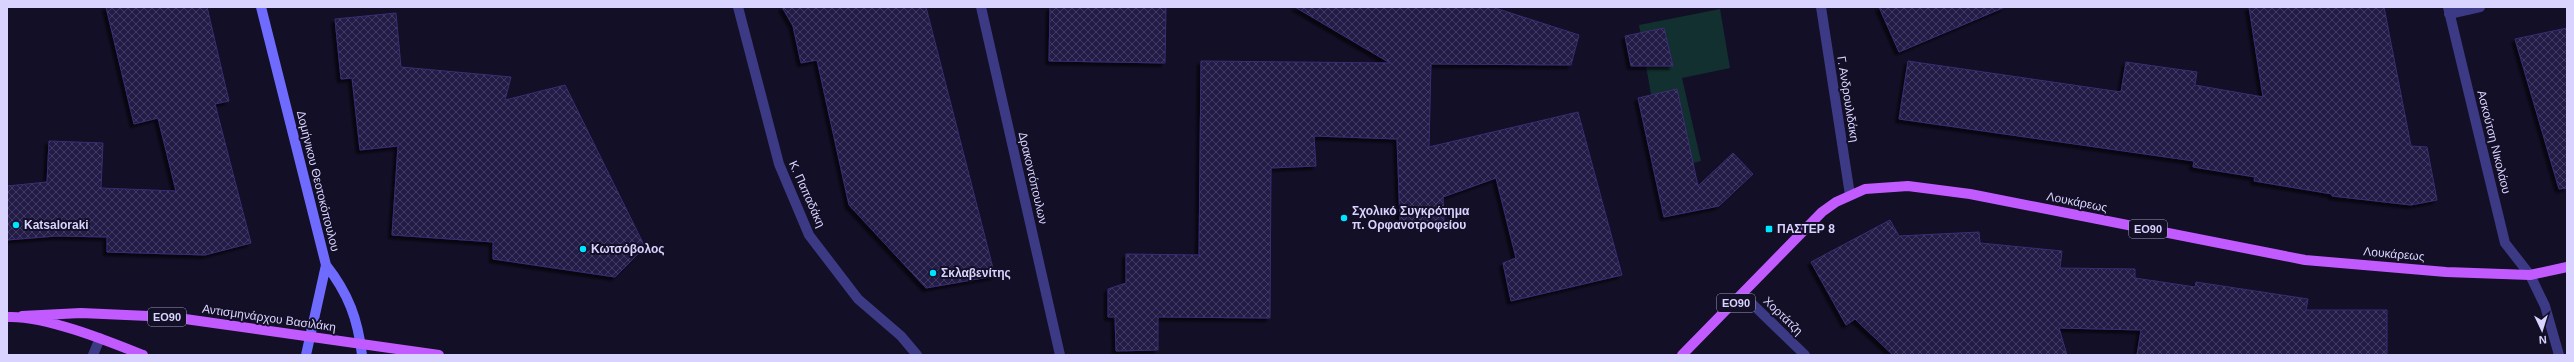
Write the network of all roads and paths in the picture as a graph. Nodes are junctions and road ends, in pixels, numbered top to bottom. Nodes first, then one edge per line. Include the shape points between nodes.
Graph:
1 (261, 7) edge
2 (738, 7) edge
3 (981, 7) edge
4 (1821, 7) edge
5 (2480, 7) edge
6 (2449, 11) edge
7 (1850, 195) junction
8 (326, 264) junction
9 (2567, 267) edge
10 (2530, 275) junction
11 (1743, 295) junction
12 (22, 316) junction
13 (7, 317) edge
14 (310, 336) junction
15 (100, 338) junction
16 (362, 350) edge
17 (93, 355) edge
18 (143, 355) edge
19 (306, 355) edge
20 (439, 355) edge
21 (917, 355) edge
22 (1060, 355) edge
23 (1682, 355) edge
24 (1805, 355) edge
25 (2559, 355) edge

1 - 8 main road, Δομήνικου Θεοτοκόπουλου
2 - 21 street, Κ. Παπαδάκη via 779,164 810,234 858,299 901,336
3 - 22 street, Δρακοντόπουλων
4 - 7 street, Γ. Ανδρουλιδάκη
5 - 6 street
6 - 10 street, Ασκούτση Νικολάου via 2505,243
7 - 10 main road, Λουκάρεως / ΕΟ90 via 1865,189 1908,186 1970,194 2305,260 2446,272
7 - 11 main road, Λουκάρεως / ΕΟ90 via 1822,212 1786,246
8 - 14 main road
8 - 16 main road, Δομήνικου Θεοτοκόπουλου via 347,297
9 - 10 main road, ΕΟ90
10 - 25 street, Ασκούτση Νικολάου via 2545,306
11 - 23 main road, Λουκάρεως / ΕΟ90
11 - 24 street, Χορτάτζη
12 - 13 main road, ΕΟ90
12 - 14 main road, Αντισμηνάρχου Βασιλάκη / ΕΟ90 via 81,314 171,317
12 - 15 main road, ΕΟ90
14 - 16 main road, Αντισμηνάρχου Βασιλάκη / ΕΟ90
14 - 19 main road
15 - 17 street
15 - 18 main road, ΕΟ90
16 - 20 main road, Αντισμηνάρχου Βασιλάκη / ΕΟ90

